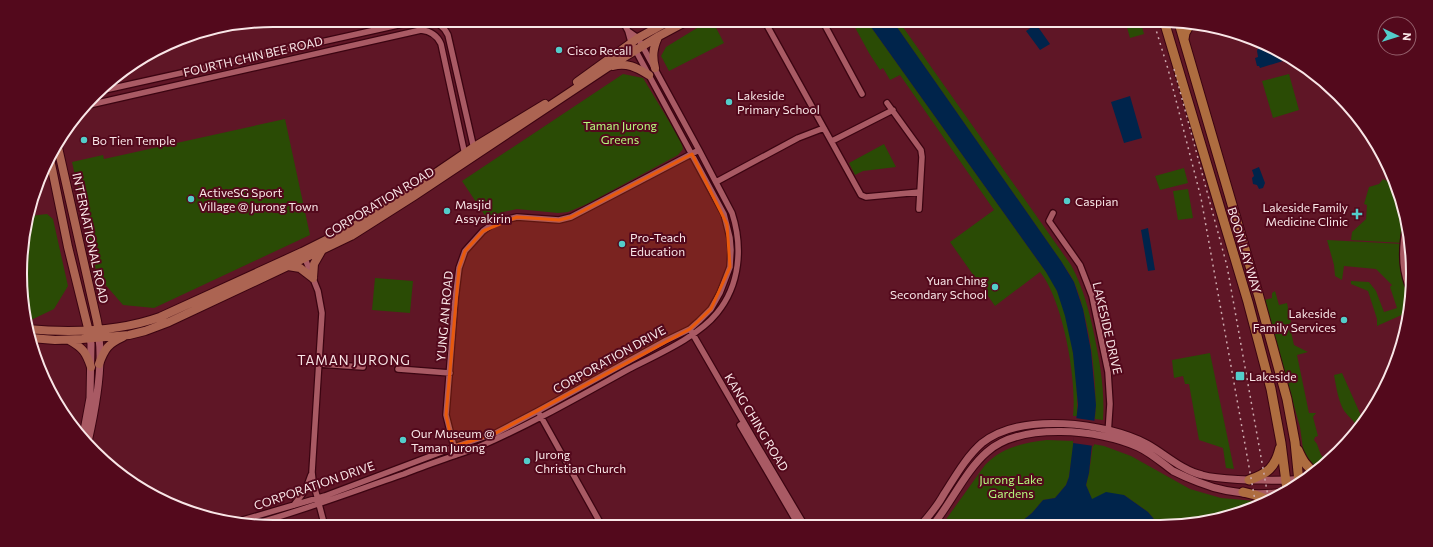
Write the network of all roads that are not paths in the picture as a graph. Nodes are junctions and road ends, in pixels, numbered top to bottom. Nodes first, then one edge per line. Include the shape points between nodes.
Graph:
1 (389, 27) edge
2 (443, 27) edge
3 (626, 27) edge
4 (658, 27) edge
5 (676, 27) edge
6 (768, 27) edge
7 (826, 27) edge
8 (1166, 27) edge
9 (1180, 28) edge
10 (1187, 29) edge
11 (659, 36) junction
12 (634, 40) junction
13 (1184, 41) junction
14 (639, 49) junction
15 (608, 67) junction
16 (655, 68) junction
17 (650, 75) junction
18 (110, 89) edge
19 (862, 94) dead end
20 (887, 103) dead end
21 (95, 104) edge
22 (893, 110) junction
23 (824, 128) junction
24 (832, 141) junction
25 (699, 150) junction
26 (59, 152) edge
27 (474, 152) junction
28 (692, 154) junction
29 (465, 158) junction
30 (51, 166) edge
31 (716, 182) junction
32 (920, 192) junction
33 (919, 209) dead end
34 (1053, 213) dead end
35 (1404, 239) edge
36 (322, 250) junction
37 (304, 255) junction
38 (288, 266) junction
39 (313, 278) junction
40 (1406, 278) edge
41 (33, 329) edge
42 (690, 332) junction
43 (89, 334) junction
44 (99, 334) junction
45 (129, 335) junction
46 (35, 338) edge
47 (69, 340) junction
48 (99, 364) junction
49 (320, 364) junction
50 (91, 367) junction
51 (363, 367) dead end
52 (398, 369) dead end
53 (450, 373) junction
54 (536, 412) junction
55 (540, 418) junction
56 (744, 427) junction
57 (1074, 428) junction
58 (84, 431) edge
59 (1109, 433) junction
60 (89, 437) edge
61 (1295, 442) junction
62 (1281, 443) junction
63 (453, 447) junction
64 (456, 455) junction
65 (1310, 469) edge
66 (312, 472) junction
67 (1300, 475) edge
68 (1249, 480) junction
69 (1286, 481) junction
70 (1292, 481) edge
71 (1286, 485) edge
72 (1243, 492) junction
73 (1274, 492) edge
74 (318, 498) junction
75 (1262, 498) edge
76 (320, 504) junction
77 (293, 505) junction
78 (248, 518) edge
79 (268, 520) edge
80 (323, 520) edge
81 (596, 520) edge
82 (599, 520) edge
83 (796, 520) edge
84 (801, 520) edge
85 (925, 520) edge
86 (937, 520) edge

1 - 18 street, FOURTH CHIN BEE ROAD
2 - 27 street, FOURTH CHIN BEE ROAD via 448,35
3 - 12 street
4 - 12 main road, CORPORATION ROAD
5 - 11 main road, CORPORATION ROAD
6 - 23 street
7 - 19 street
8 - 62 main road, BOON LAY WAY via 1248,302 1271,388
9 - 13 main road, BOON LAY WAY
10 - 13 main road
11 - 14 main road, CORPORATION ROAD
11 - 16 main road via 653,48
12 - 14 street, CORPORATION DRIVE
12 - 27 main road, CORPORATION ROAD
13 - 61 main road, BOON LAY WAY via 1261,304 1287,399
14 - 15 main road, CORPORATION ROAD
14 - 16 street, CORPORATION DRIVE
14 - 17 street, CORPORATION DRIVE
15 - 17 main road via 630,65
15 - 27 main road, CORPORATION ROAD
16 - 25 street, CORPORATION DRIVE
17 - 28 street, CORPORATION DRIVE
20 - 22 street
21 - 29 street, FOURTH CHIN BEE ROAD via 421,30 428,31 434,34 441,44
22 - 24 street
22 - 32 street via 921,150
23 - 24 street
23 - 31 street via 798,138
24 - 32 street via 863,196
25 - 28 street, YUNG AN ROAD
25 - 31 street, CORPORATION DRIVE
26 - 44 main road, INTERNATIONAL ROAD
27 - 29 main road, CORPORATION ROAD
28 - 42 street, CORPORATION DRIVE via 724,214 731,250 730,267 720,293
28 - 53 street, YUNG AN ROAD via 571,217 559,220 517,217 494,223 483,231 465,251 459,268
29 - 36 main road, CORPORATION ROAD via 414,196 351,236
29 - 37 main road, CORPORATION ROAD
30 - 43 main road, INTERNATIONAL ROAD
31 - 42 street, CORPORATION DRIVE via 738,234 735,281 729,296 717,313 704,326
32 - 33 street
34 - 59 street, LAKESIDE DRIVE via 1049,221 1080,265 1092,296 1108,372
35 - 40 street
36 - 37 main road, CORPORATION ROAD
36 - 39 main road via 314,264
37 - 38 main road, CORPORATION ROAD
37 - 39 street
37 - 44 main road, CORPORATION ROAD via 160,317
38 - 39 main road via 300,268
38 - 45 main road, CORPORATION ROAD via 169,322
39 - 49 street via 322,313
41 - 43 main road, CORPORATION ROAD
42 - 54 street, CORPORATION DRIVE via 658,345
42 - 55 street, CORPORATION DRIVE
42 - 56 street, KANG CHING ROAD
43 - 44 main road, CORPORATION ROAD
43 - 47 main road, CORPORATION ROAD
43 - 50 street
44 - 45 main road, CORPORATION ROAD
44 - 48 street
45 - 48 main road via 108,346
46 - 47 main road, CORPORATION ROAD
47 - 50 main road via 84,351
48 - 60 street
49 - 51 street
49 - 66 street
50 - 58 street via 90,398
52 - 53 street
53 - 63 street, YUNG AN ROAD via 446,415
54 - 55 street
54 - 63 street, CORPORATION DRIVE via 496,432
55 - 64 street, CORPORATION DRIVE
55 - 81 street
55 - 82 street
56 - 83 street, KANG CHING ROAD
56 - 84 street, KANG CHING ROAD
57 - 59 street
57 - 85 street via 1043,423 1024,425 988,439 968,458
57 - 86 street via 1026,435 988,451 972,469
59 - 68 street via 1132,437 1200,475
59 - 72 street via 1198,482
61 - 65 main road via 1302,460
61 - 67 main road, BOON LAY WAY
62 - 68 main road via 1278,458 1272,468
62 - 69 main road, BOON LAY WAY
63 - 64 street, YUNG AN ROAD
63 - 74 street, CORPORATION DRIVE
64 - 76 street, CORPORATION DRIVE
66 - 74 street
66 - 77 street via 306,489
68 - 69 street
69 - 70 street
69 - 71 main road, BOON LAY WAY
72 - 73 street
72 - 75 main road
74 - 76 street
74 - 77 street, CORPORATION DRIVE
76 - 79 street, CORPORATION DRIVE
76 - 80 street
77 - 78 street, CORPORATION DRIVE

